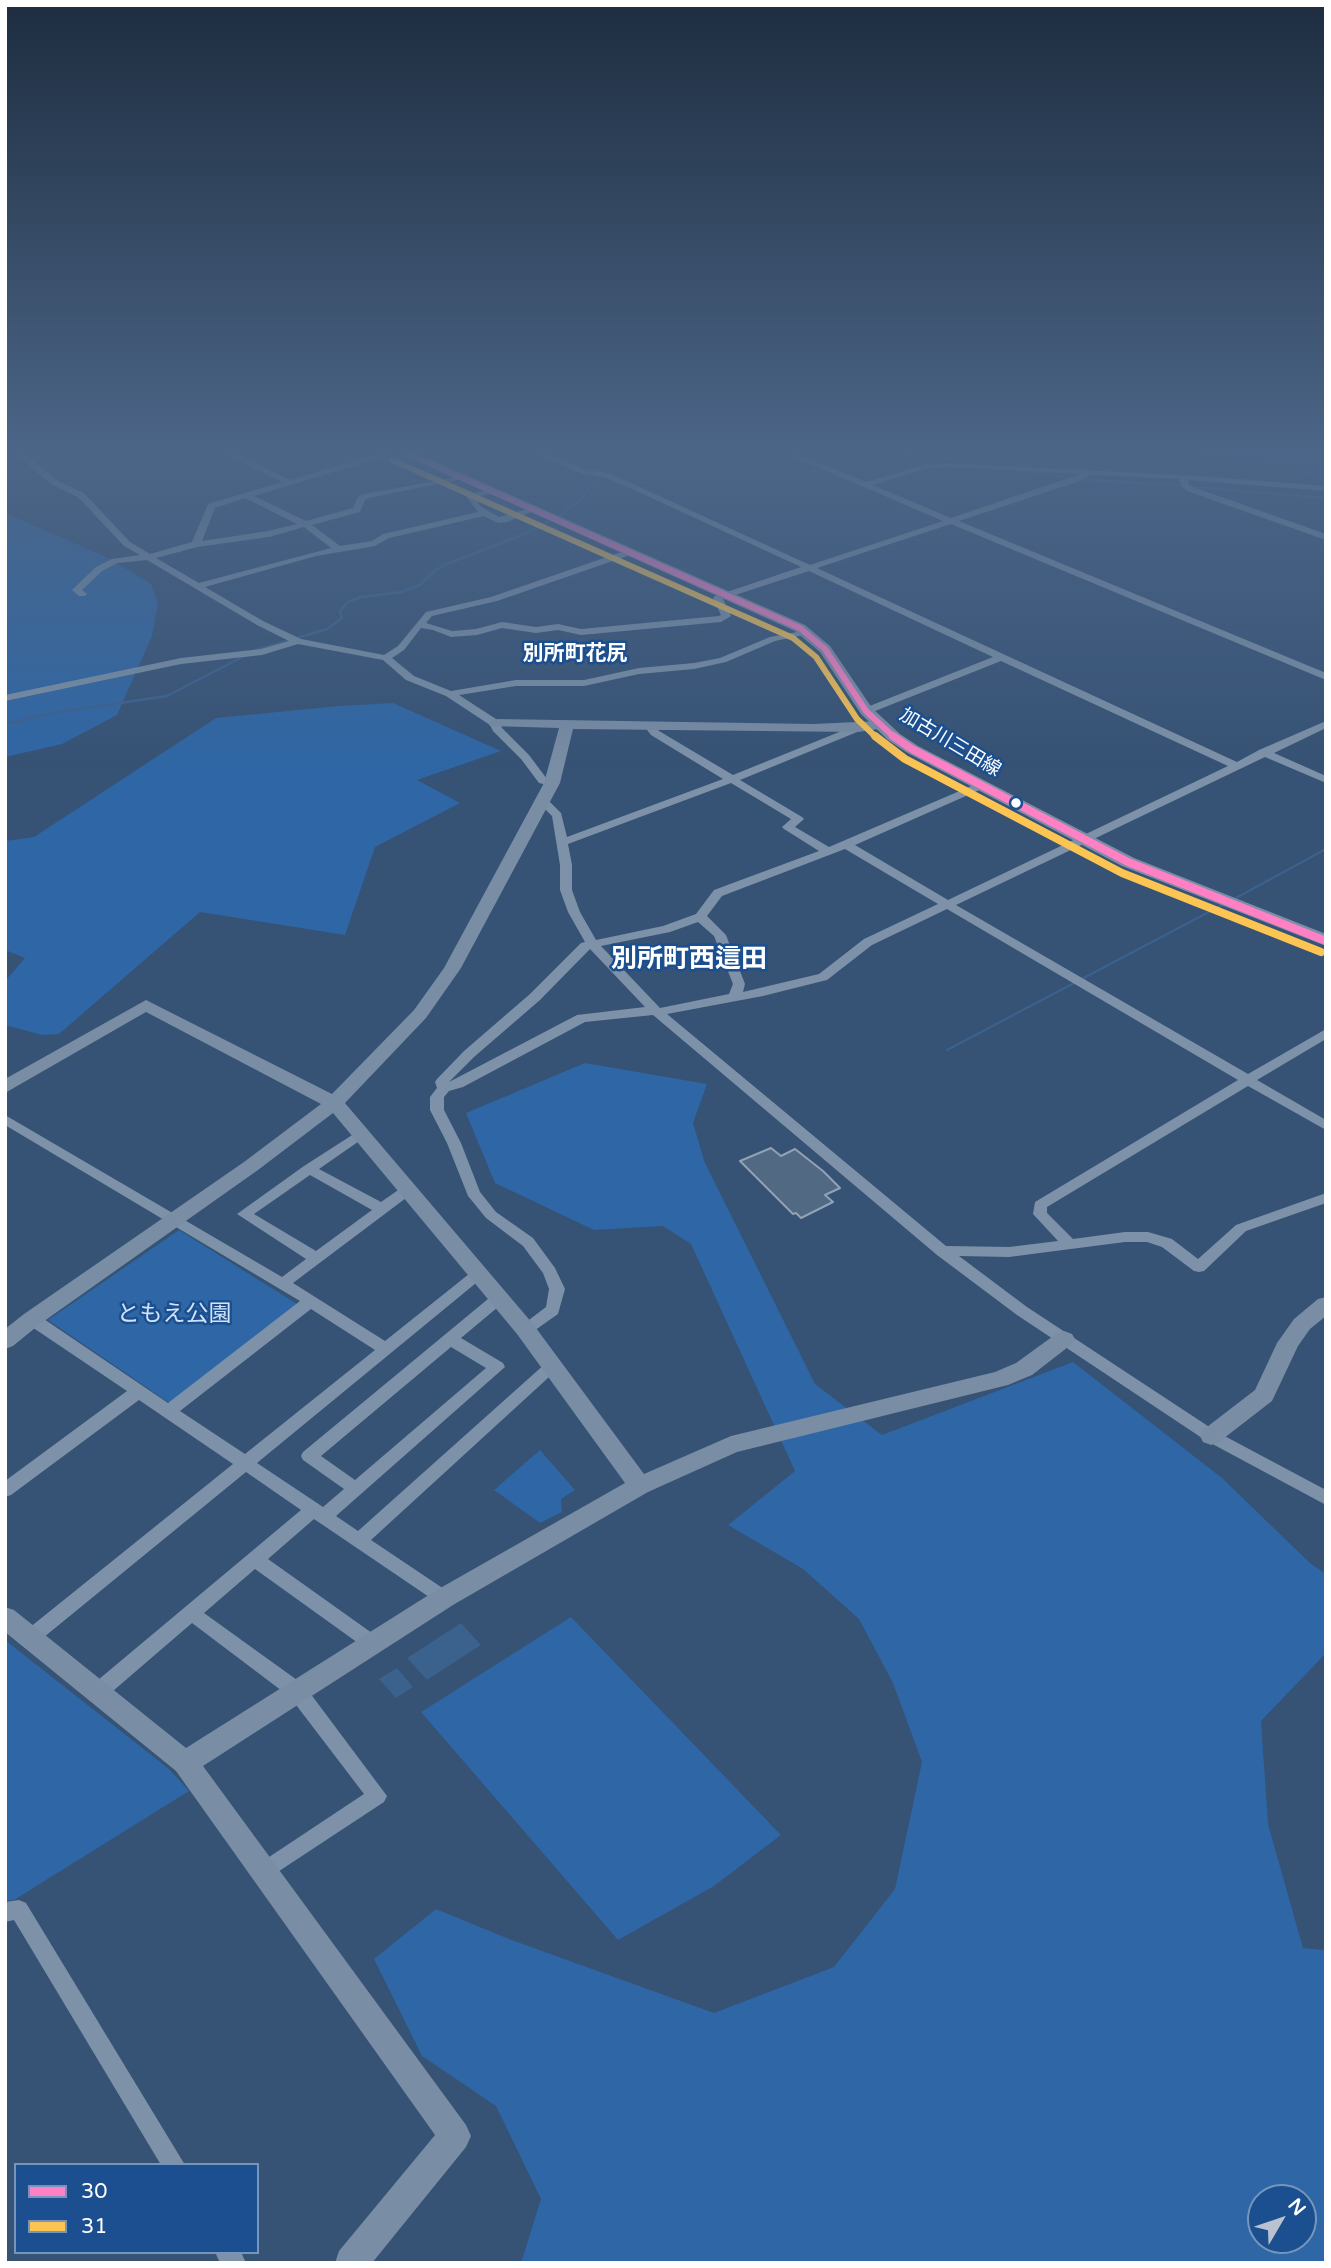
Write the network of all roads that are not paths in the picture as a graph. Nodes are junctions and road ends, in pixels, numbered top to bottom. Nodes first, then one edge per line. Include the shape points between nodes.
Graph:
1 (145, 555) edge
2 (156, 555) edge
3 (312, 555) edge
4 (622, 555) edge
5 (636, 555) edge
6 (785, 555) edge
7 (847, 555) edge
8 (1031, 555) edge
9 (148, 557) junction
10 (812, 567) junction
11 (197, 586) junction
12 (82, 594) dead end
13 (726, 596) junction
14 (419, 625) junction
15 (808, 633) junction
16 (298, 641) junction
17 (1002, 657) junction
18 (386, 658) junction
19 (1326, 677) edge
20 (450, 694) junction
21 (5, 698) edge
22 (866, 711) junction
23 (495, 723) junction
24 (1326, 723) edge
25 (879, 725) junction
26 (567, 726) junction
27 (649, 726) junction
28 (858, 728) junction
29 (1263, 752) junction
30 (1234, 765) junction
31 (733, 779) junction
32 (1326, 780) edge
33 (552, 783) junction
34 (980, 786) junction
35 (543, 801) junction
36 (1082, 839) junction
37 (561, 843) junction
38 (846, 845) junction
39 (829, 852) junction
40 (945, 904) junction
41 (700, 917) junction
42 (1326, 941) edge
43 (592, 944) junction
44 (735, 997) junction
45 (657, 1012) junction
46 (1326, 1033) edge
47 (1248, 1081) junction
48 (5, 1087) edge
49 (444, 1087) junction
50 (334, 1103) junction
51 (5, 1119) edge
52 (1326, 1126) edge
53 (360, 1134) junction
54 (309, 1169) junction
55 (409, 1189) junction
56 (1326, 1198) edge
57 (382, 1209) junction
58 (172, 1219) junction
59 (1070, 1244) junction
60 (942, 1251) junction
61 (316, 1258) junction
62 (479, 1274) junction
63 (282, 1284) junction
64 (499, 1298) junction
65 (311, 1301) junction
66 (1326, 1304) edge
67 (32, 1319) junction
68 (525, 1329) junction
69 (450, 1339) junction
70 (1064, 1339) junction
71 (5, 1341) edge
72 (385, 1349) junction
73 (552, 1367) junction
74 (139, 1391) junction
75 (169, 1411) junction
76 (1211, 1436) junction
77 (245, 1462) junction
78 (640, 1486) junction
79 (356, 1489) junction
80 (5, 1490) edge
81 (1326, 1498) edge
82 (320, 1513) junction
83 (359, 1540) junction
84 (255, 1559) junction
85 (444, 1598) junction
86 (191, 1613) junction
87 (5, 1617) edge
88 (31, 1637) junction
89 (372, 1643) junction
90 (99, 1691) junction
91 (297, 1691) junction
92 (185, 1763) junction
93 (264, 1871) junction
94 (5, 1912) edge
95 (173, 2163) edge
96 (351, 2263) edge

1 - 9 street
2 - 9 street
3 - 11 street
4 - 14 street via 494,599 429,614
5 - 13 main road, 加古川三田線
6 - 10 street
7 - 10 street
8 - 19 street
9 - 11 street
9 - 12 street via 115,561 99,569 77,590
10 - 13 street
10 - 17 street
11 - 16 street
13 - 14 street via 717,600 726,616 721,619 640,628 581,632 502,625 451,634
13 - 15 main road, 加古川三田線
14 - 18 street via 401,648
15 - 20 street via 774,639 723,660 694,666 584,683 516,683
15 - 22 main road, 加古川三田線 via 825,649
16 - 18 street
16 - 21 street via 262,652 181,661
17 - 22 street
17 - 30 street
18 - 20 street via 411,678
20 - 23 street
22 - 25 main road, 加古川三田線
23 - 26 street
23 - 33 street via 543,781
24 - 29 street
25 - 28 street
25 - 34 main road, 加古川三田線
26 - 27 street
26 - 33 street
27 - 28 street
27 - 31 street
28 - 31 street
29 - 30 street
29 - 32 street
30 - 36 street
31 - 37 street
31 - 39 street via 797,818 788,827
33 - 35 street
34 - 36 main road, 加古川三田線
34 - 38 street
35 - 37 street via 557,815
35 - 50 street via 452,968 394,1043
36 - 40 street
36 - 42 main road, 加古川三田線
37 - 43 street via 566,890
38 - 39 street
38 - 40 street
39 - 41 street via 718,893
40 - 44 street via 868,942 823,977
40 - 47 street
41 - 43 street
41 - 44 street via 720,935 739,984
43 - 45 street
43 - 49 street via 468,1054 442,1082
44 - 45 street
45 - 49 street via 582,1018 458,1084
45 - 60 street
46 - 47 street
47 - 52 street
47 - 59 street via 1040,1205 1040,1214
48 - 50 street via 146,1005
49 - 68 street via 437,1097 437,1110 473,1193 491,1215 528,1241 557,1289 553,1310
50 - 53 street
50 - 58 street
51 - 58 street
53 - 54 street
53 - 55 street
54 - 57 street
54 - 61 street via 244,1214
55 - 57 street
55 - 62 street
56 - 59 street via 1241,1228 1199,1267 1167,1242 1148,1237
57 - 61 street
58 - 63 street
58 - 67 street
59 - 60 street via 1009,1252
60 - 70 street
61 - 63 street
62 - 64 street
62 - 72 street
63 - 65 street
64 - 68 street
64 - 69 street
65 - 72 street
65 - 75 street
66 - 76 street via 1287,1343 1265,1395
67 - 71 street
67 - 74 street
68 - 73 street
69 - 79 street via 309,1456
69 - 79 street via 497,1367
70 - 76 street
70 - 78 street via 1024,1369 1000,1379 731,1445
72 - 77 street
73 - 78 street
73 - 83 street
74 - 75 street
74 - 80 street
75 - 77 street
76 - 81 street
77 - 82 street
77 - 88 street
78 - 85 street
79 - 82 street
82 - 83 street
82 - 84 street
83 - 85 street
84 - 86 street
84 - 89 street
85 - 89 street
86 - 90 street
86 - 91 street
87 - 88 street
88 - 90 street
89 - 91 street
90 - 92 street
91 - 92 street
91 - 93 street via 377,1796
92 - 93 street
93 - 96 street via 455,2136
94 - 95 street via 19,1910

